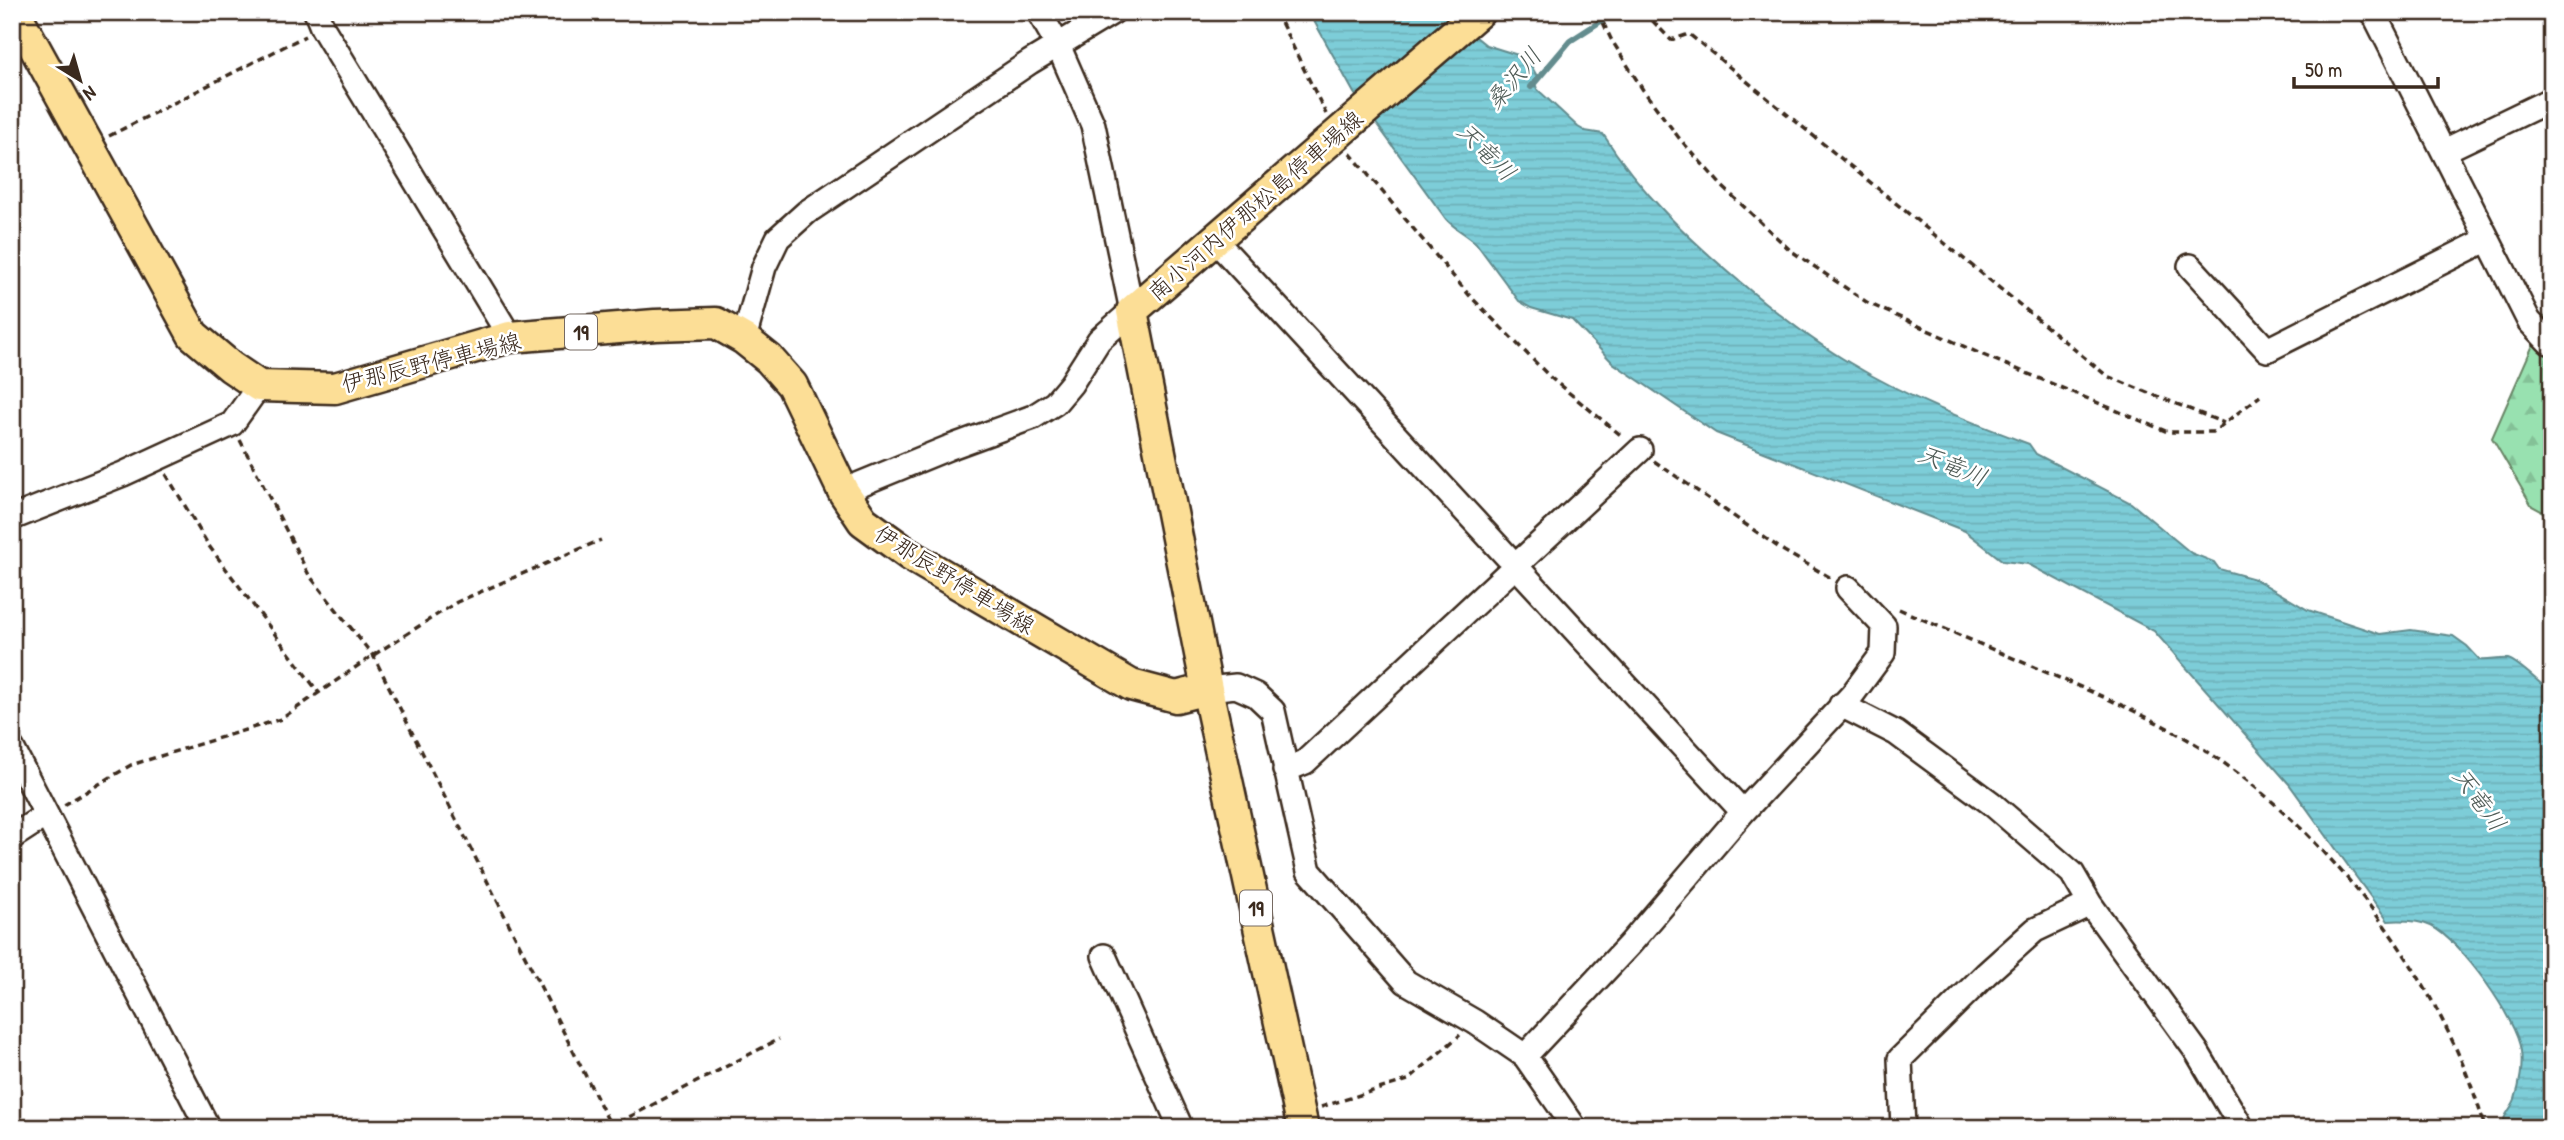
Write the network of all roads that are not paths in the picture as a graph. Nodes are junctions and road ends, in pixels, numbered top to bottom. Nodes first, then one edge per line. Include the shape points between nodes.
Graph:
1 (15, 12) edge
2 (1039, 12) edge
3 (1113, 12) edge
4 (1479, 12) edge
5 (2373, 12) edge
6 (319, 20) edge
7 (1058, 45) junction
8 (2552, 99) edge
9 (2444, 151) junction
10 (1214, 239) junction
11 (2486, 240) junction
12 (2190, 266) dead end
13 (1132, 311) junction
14 (510, 337) junction
15 (744, 339) junction
16 (2552, 343) edge
17 (258, 386) junction
18 (1640, 450) road end
19 (843, 491) junction
20 (12, 518) edge
21 (1514, 565) junction
22 (1848, 588) road end
23 (1207, 689) junction
24 (1841, 705) junction
25 (12, 748) edge
26 (1285, 770) junction
27 (1743, 812) junction
28 (46, 816) junction
29 (12, 837) edge
30 (2090, 904) junction
31 (1104, 956) dead end
32 (1525, 1056) junction
33 (1301, 1121) edge
34 (208, 1128) edge
35 (1181, 1128) edge
36 (1576, 1128) edge
37 (1903, 1128) edge
38 (2242, 1128) edge

1 - 17 main road via 193,335
2 - 7 street
3 - 7 street
4 - 10 main road, 南小河内伊那松島停車場線
5 - 9 street
6 - 14 street
7 - 13 street via 1093,125
7 - 15 street via 807,212 778,238 764,267
8 - 9 street
9 - 11 street
10 - 13 main road, 南小河内伊那松島停車場線
10 - 21 street
11 - 12 street via 2267,350
11 - 16 street via 2529,321
13 - 19 street via 1099,340 1055,403 1033,418
13 - 23 main road, 南小河内伊那松島停車場線
14 - 15 main road, 伊那辰野停車場線 / 19 via 716,323
14 - 17 main road, 伊那辰野停車場線 / 19 via 335,388
15 - 19 main road, 伊那辰野停車場線 / 19 via 792,385
17 - 20 street via 232,424
18 - 21 street
19 - 23 main road, 伊那辰野停車場線 / 19 via 863,521 911,556 1132,685 1176,697
21 - 26 street via 1304,762
21 - 27 street
22 - 24 street via 1884,626 1883,653
23 - 26 street via 1236,685 1256,695 1273,712
23 - 33 main road, 19
24 - 27 street
24 - 30 street via 1896,733 1992,803 2072,873
25 - 28 street
26 - 32 street via 1309,871 1406,982
27 - 32 street via 1630,944
28 - 29 street
28 - 34 street
30 - 37 street via 2035,930 1900,1059
30 - 38 street via 2197,1052
31 - 35 street
32 - 36 street

